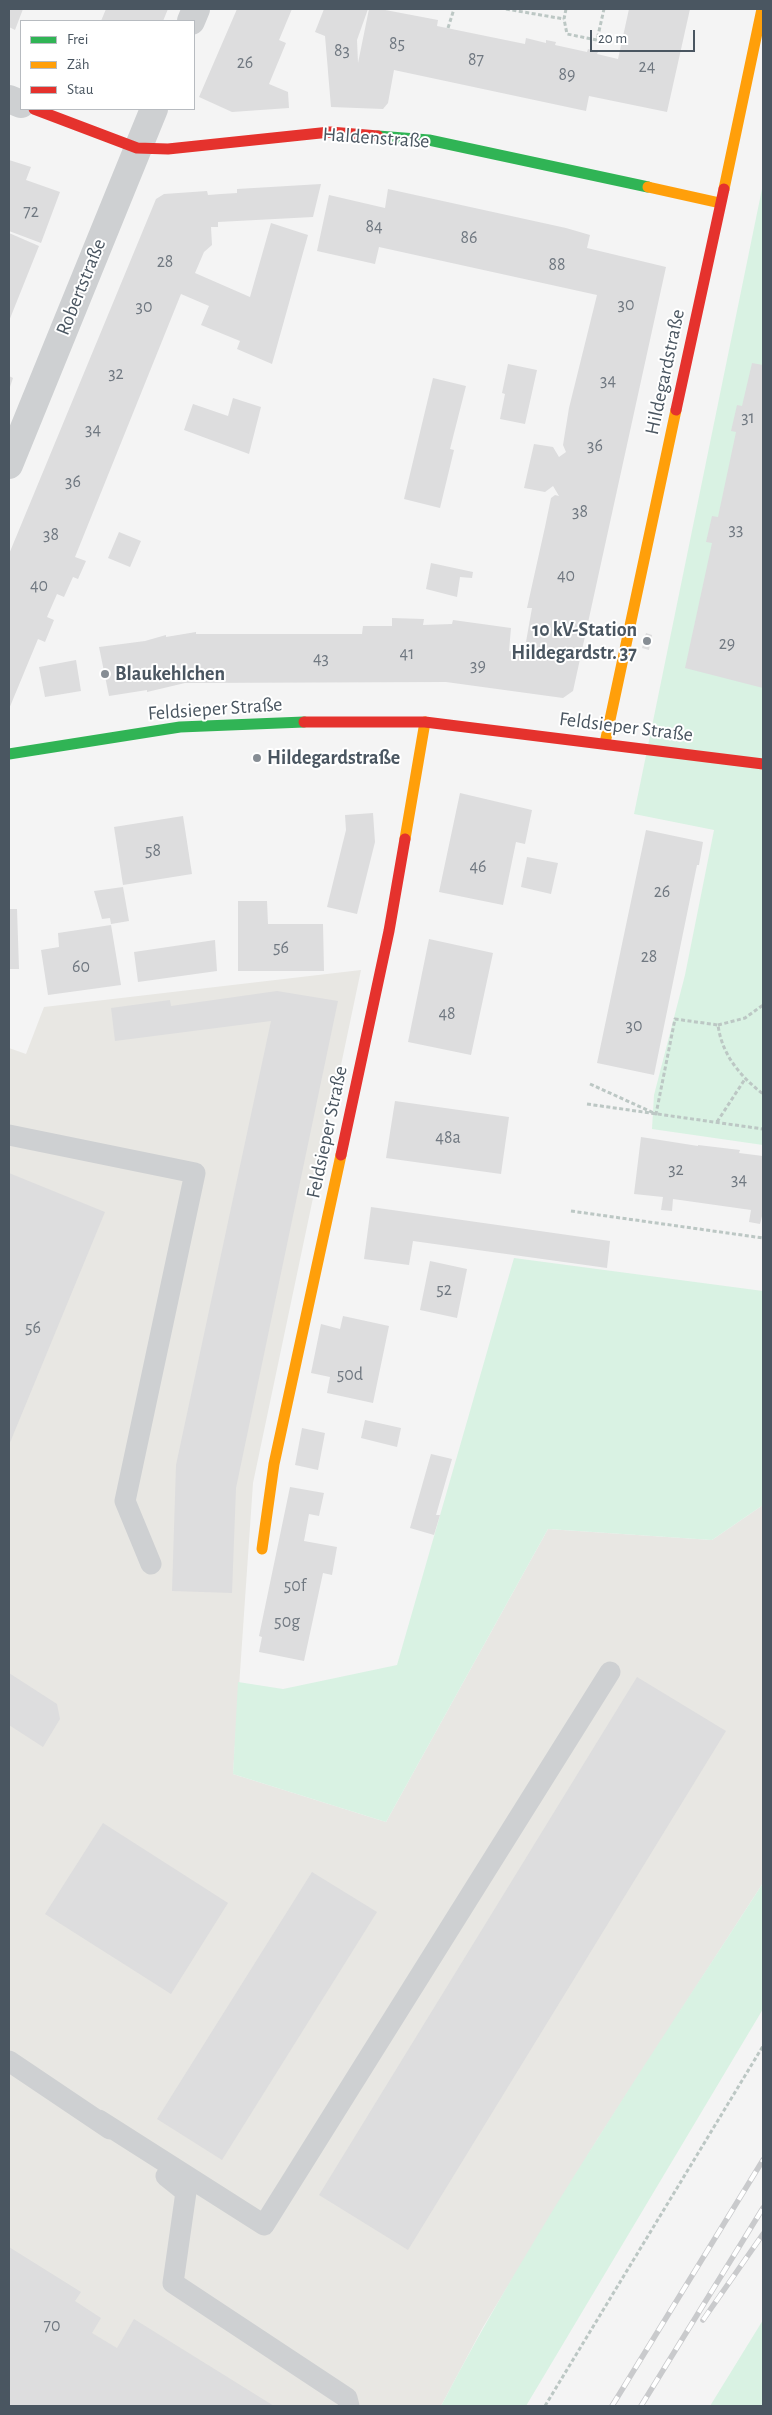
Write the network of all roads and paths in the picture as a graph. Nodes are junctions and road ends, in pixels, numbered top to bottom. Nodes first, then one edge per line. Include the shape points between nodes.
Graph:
1 (454, 9) edge
2 (506, 9) edge
3 (566, 9) edge
4 (604, 9) edge
5 (762, 9) edge
6 (564, 19) junction
7 (448, 28) dead end
8 (37, 110) edge
9 (154, 110) edge
10 (137, 148) junction
11 (720, 203) junction
12 (9, 465) edge
13 (425, 722) junction
14 (605, 743) junction
15 (9, 754) edge
16 (763, 764) edge
17 (763, 1005) edge
18 (718, 1026) junction
19 (745, 1080) junction
20 (590, 1084) dead end
21 (763, 1094) edge
22 (587, 1104) dead end
23 (656, 1114) junction
24 (717, 1122) junction
25 (763, 1129) edge
26 (9, 1135) edge
27 (571, 1212) dead end
28 (763, 1238) edge
29 (262, 1549) dead end
30 (151, 1564) dead end
31 (610, 1672) dead end
32 (763, 2046) edge
33 (9, 2061) edge
34 (99, 2120) junction
35 (348, 2406) edge
36 (545, 2406) edge

1 - 7 path
2 - 6 path
3 - 6 path
4 - 6 path via 597,40 567,34
5 - 11 street, Hildegardstraße
8 - 10 street, Haldenstraße
9 - 10 street, Robertstraße
10 - 11 street, Haldenstraße via 168,150 330,132 429,140
10 - 12 street, Robertstraße
11 - 14 street, Hildegardstraße
13 - 14 street, Feldsieper Straße
13 - 15 street, Feldsieper Straße via 333,721 180,727
13 - 29 street, Feldsieper Straße via 389,931 274,1464
14 - 16 street, Feldsieper Straße
17 - 18 path via 745,1018
18 - 19 path via 726,1055
18 - 23 path via 675,1019
19 - 21 path
19 - 24 path
20 - 23 path
22 - 23 path
23 - 24 path
24 - 25 path
26 - 30 lane via 195,1174 125,1501
27 - 28 path
31 - 34 lane via 264,2226
32 - 36 path
33 - 34 lane
34 - 35 lane via 186,2192 173,2283 347,2398

